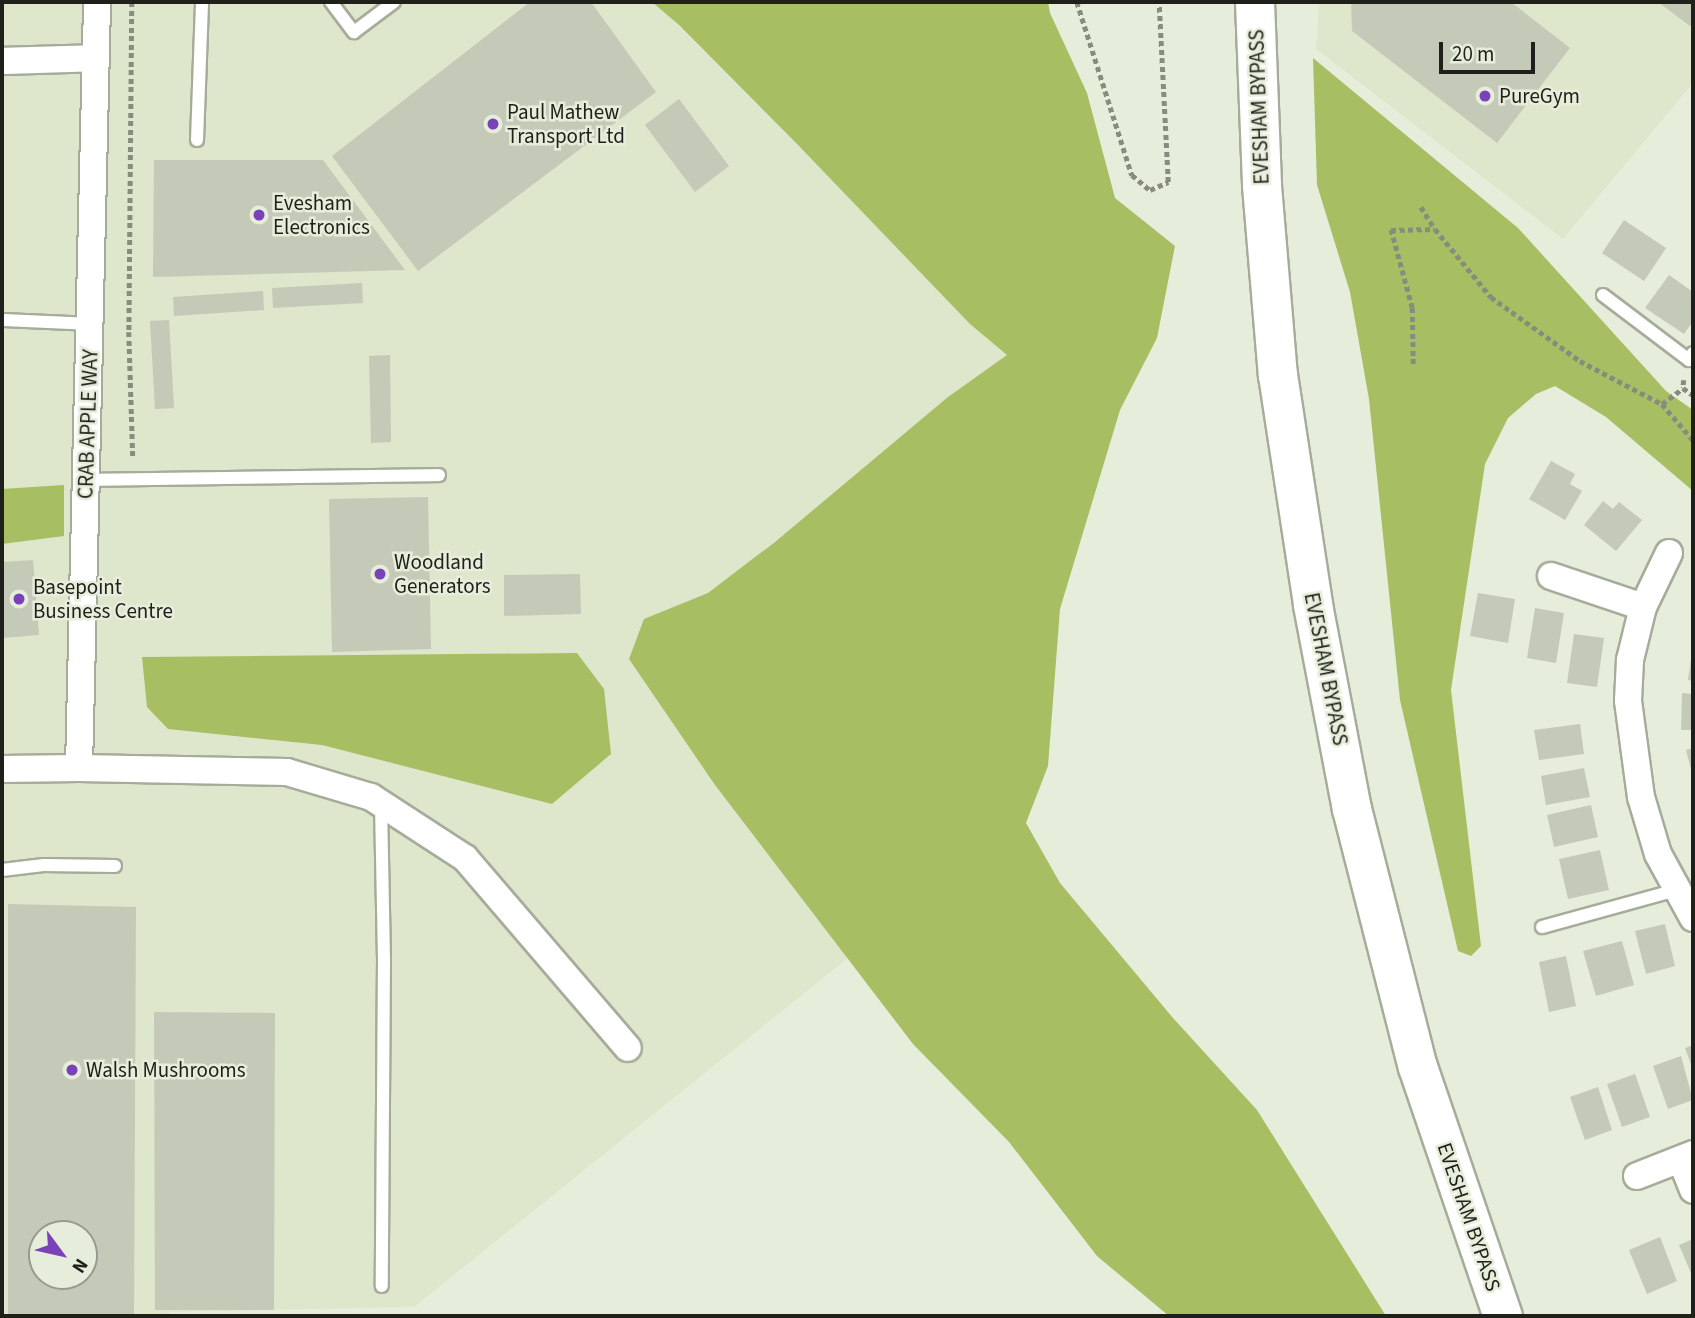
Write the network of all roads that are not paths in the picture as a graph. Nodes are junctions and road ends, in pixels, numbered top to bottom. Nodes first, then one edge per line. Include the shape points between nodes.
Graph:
1 (97, 2) edge
2 (202, 2) edge
3 (331, 2) edge
4 (394, 2) edge
5 (1255, 2) edge
6 (96, 58) junction
7 (2, 61) edge
8 (197, 141) dead end
9 (1603, 295) dead end
10 (2, 320) edge
11 (92, 324) junction
12 (1693, 353) edge
13 (439, 475) dead end
14 (86, 481) junction
15 (1669, 553) dead end
16 (1551, 576) dead end
17 (1643, 607) junction
18 (79, 768) junction
19 (2, 769) edge
20 (381, 803) junction
21 (115, 866) dead end
22 (2, 870) edge
23 (1686, 901) edge
24 (1542, 927) dead end
25 (628, 1048) dead end
26 (1687, 1157) edge
27 (1637, 1176) dead end
28 (1693, 1190) edge
29 (382, 1286) dead end
30 (1503, 1316) edge

1 - 6 street, CRAB APPLE WAY
2 - 8 lane
3 - 4 lane via 354,33
5 - 30 highway, EVESHAM BYPASS via 1261,172 1278,375 1313,605 1352,809 1418,1067
6 - 7 street
6 - 11 street, CRAB APPLE WAY
9 - 12 lane via 1689,360
10 - 11 lane
11 - 14 street, CRAB APPLE WAY
13 - 14 lane
14 - 18 street, CRAB APPLE WAY
15 - 17 street
16 - 17 street
17 - 23 street via 1630,660 1628,701 1641,797 1658,854
18 - 19 street
18 - 20 street via 287,772
20 - 25 street via 465,858
20 - 29 lane
21 - 22 lane via 44,865
23 - 24 lane
26 - 27 street
26 - 28 street

